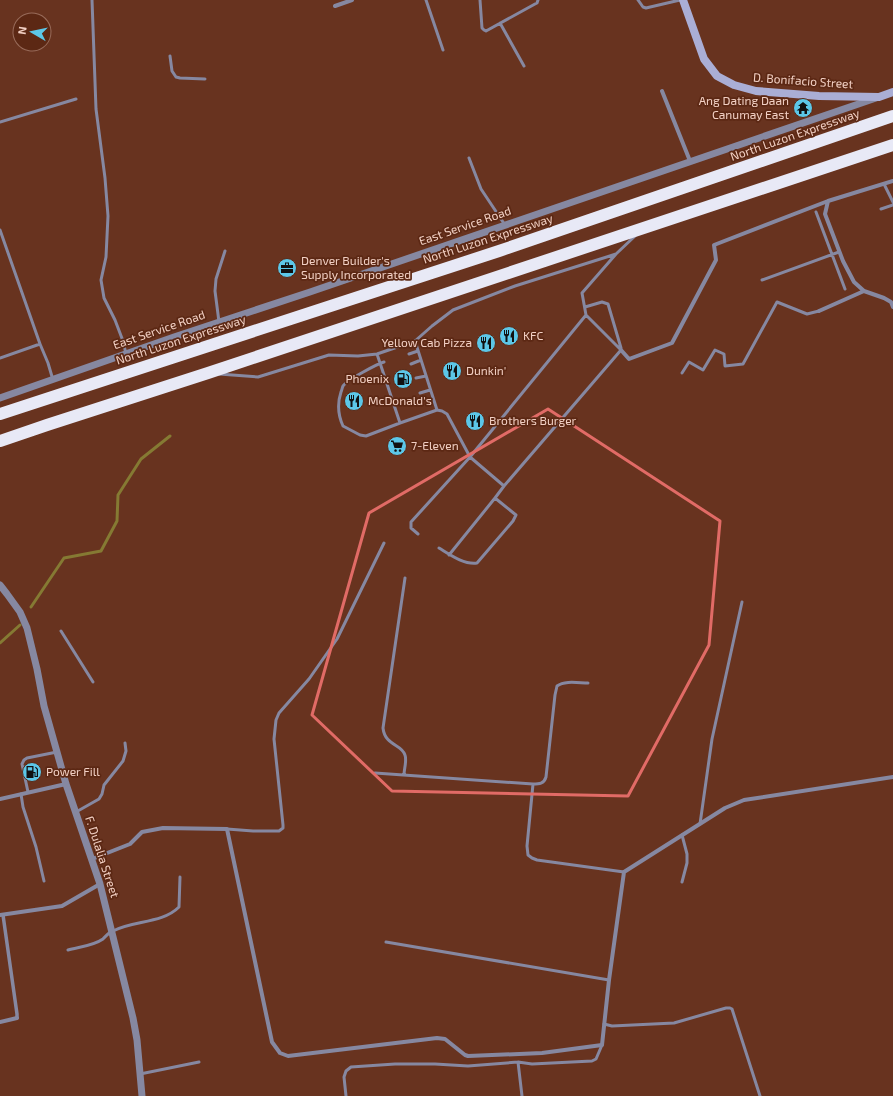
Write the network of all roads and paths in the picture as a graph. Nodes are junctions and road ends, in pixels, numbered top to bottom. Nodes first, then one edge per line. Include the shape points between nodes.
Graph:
1 (92, 0) edge
2 (352, 0) edge
3 (426, 0) edge
4 (480, 0) edge
5 (538, 0) edge
6 (638, 0) edge
7 (682, 0) edge
8 (335, 6) dead end
9 (500, 23) junction
10 (443, 50) dead end
11 (170, 56) dead end
12 (524, 66) dead end
13 (205, 79) dead end
14 (662, 91) dead end
15 (893, 92) edge
16 (878, 97) junction
17 (76, 99) dead end
18 (893, 116) edge
19 (0, 122) edge
20 (893, 145) edge
21 (469, 158) dead end
22 (690, 161) junction
23 (893, 181) edge
24 (884, 184) junction
25 (828, 201) junction
26 (893, 204) edge
27 (881, 209) dead end
28 (816, 212) dead end
29 (506, 225) junction
30 (643, 228) junction
31 (0, 230) edge
32 (225, 251) dead end
33 (839, 252) junction
34 (616, 254) junction
35 (832, 255) junction
36 (762, 280) dead end
37 (846, 289) dead end
38 (864, 291) junction
39 (585, 307) junction
40 (893, 307) edge
41 (819, 311) joint
42 (586, 315) junction
43 (219, 322) junction
44 (415, 341) junction
45 (40, 344) junction
46 (621, 350) junction
47 (418, 351) junction
48 (126, 354) junction
49 (377, 354) junction
50 (408, 354) dead end
51 (0, 358) edge
52 (421, 360) junction
53 (384, 362) dead end
54 (380, 363) junction
55 (411, 364) dead end
56 (388, 372) dead end
57 (208, 373) junction
58 (682, 373) dead end
59 (383, 374) junction
60 (426, 376) junction
61 (416, 378) dead end
62 (53, 380) junction
63 (430, 390) junction
64 (420, 393) dead end
65 (0, 398) edge
66 (436, 410) junction
67 (0, 414) edge
68 (400, 423) junction
69 (0, 441) edge
70 (470, 457) junction
71 (504, 486) junction
72 (495, 498) junction
73 (418, 534) dead end
74 (384, 543) dead end
75 (438, 548) dead end
76 (450, 555) junction
77 (405, 578) dead end
78 (0, 585) edge
79 (742, 602) dead end
80 (61, 630) dead end
81 (93, 682) dead end
82 (588, 683) dead end
83 (125, 743) dead end
84 (57, 752) junction
85 (375, 773) dead end
86 (404, 775) junction
87 (893, 777) edge
88 (66, 784) junction
89 (533, 784) junction
90 (28, 792) junction
91 (21, 794) junction
92 (0, 798) edge
93 (76, 812) junction
94 (700, 824) junction
95 (227, 829) junction
96 (682, 835) junction
97 (92, 859) junction
98 (624, 872) junction
99 (180, 877) dead end
100 (44, 881) dead end
101 (682, 882) dead end
102 (100, 884) junction
103 (2, 915) edge
104 (112, 931) junction
105 (386, 942) dead end
106 (68, 950) dead end
107 (609, 980) junction
108 (17, 1018) joint
109 (0, 1022) edge
110 (604, 1024) junction
111 (602, 1045) junction
112 (199, 1062) dead end
113 (518, 1062) junction
114 (140, 1074) junction
115 (142, 1096) edge
116 (346, 1096) edge
117 (522, 1096) edge
118 (760, 1096) edge

1 - 48 lane via 96,109 108,216 106,257 101,280 104,298
2 - 8 street
3 - 10 lane
4 - 9 lane via 482,28 486,31
5 - 9 lane via 537,3
6 - 7 lane via 646,8
7 - 16 main road, D. Bonifacio Street via 704,59 717,76 734,85 756,91 794,95
9 - 12 lane
11 - 13 lane via 172,71 176,77
14 - 22 street
15 - 16 main road, East Service Road
16 - 22 street, East Service Road
17 - 19 lane
18 - 67 highway, North Luzon Expressway via 499,251
20 - 30 highway
21 - 29 lane via 481,189
22 - 29 street, East Service Road
23 - 24 street
24 - 25 street
24 - 26 lane
25 - 33 street via 824,214
25 - 46 street via 714,245 716,260 672,343 629,358
26 - 27 lane
28 - 35 lane
29 - 43 street, East Service Road
30 - 34 lane
30 - 57 highway
31 - 45 lane
32 - 43 lane via 216,279 216,308
33 - 35 lane
33 - 38 street via 854,282
34 - 39 lane via 582,293
34 - 44 lane via 515,286 453,310
35 - 36 lane
35 - 37 lane
38 - 40 street via 884,298
38 - 41 street
39 - 42 lane
39 - 46 lane via 602,302 608,304
41 - 58 lane via 807,314 777,302 743,364 725,366 724,354 715,350 703,370 689,362
42 - 46 lane
42 - 70 lane
43 - 48 street, East Service Road
44 - 47 lane
44 - 49 lane
45 - 51 lane
45 - 62 lane
46 - 71 lane
47 - 50 lane
47 - 52 lane
48 - 62 street, East Service Road
49 - 54 lane
49 - 57 lane via 329,355 258,376
52 - 55 lane
52 - 60 lane
53 - 54 lane
54 - 59 lane
54 - 68 lane via 343,386 339,399 340,419 343,426 366,436
56 - 59 lane
57 - 69 highway
59 - 68 lane via 395,401
60 - 61 lane
60 - 63 lane
62 - 65 street, East Service Road
63 - 64 lane
63 - 66 lane
66 - 68 lane
66 - 70 lane via 447,414
70 - 71 lane
70 - 73 lane via 411,522 411,528
71 - 72 lane
72 - 76 lane
72 - 76 lane via 516,515 513,521 476,564
74 - 95 lane via 336,639 309,680 279,713 276,720 274,739 282,828 279,831
75 - 76 lane
77 - 86 lane via 383,728 386,739 405,753
78 - 84 street, F. Dulalia Street via 20,612 26,628
79 - 94 lane via 712,739
80 - 81 lane
82 - 89 lane via 565,683 557,686 546,777 542,783
83 - 93 lane via 123,761 104,785 99,799
84 - 88 street, F. Dulalia Street
84 - 90 lane via 24,760 22,764
85 - 86 lane
86 - 89 lane
87 - 94 street via 744,800 725,808
88 - 90 street
88 - 93 street, F. Dulalia Street
89 - 98 lane via 528,855 537,860
90 - 91 street
91 - 92 street
91 - 100 lane
93 - 97 street, F. Dulalia Street
94 - 96 street
95 - 97 street via 163,828 142,832 130,844
95 - 111 street via 272,1042 280,1053 288,1056 437,1038 445,1039 468,1056 542,1053
96 - 98 street
96 - 101 lane via 687,854
97 - 102 street, F. Dulalia Street
98 - 107 street
99 - 104 lane via 179,907 173,913
102 - 103 street via 62,906
102 - 104 street, F. Dulalia Street
103 - 108 street
104 - 106 lane via 103,939
104 - 114 street, F. Dulalia Street via 133,1018
105 - 107 lane
107 - 110 street
108 - 109 street
110 - 111 street
110 - 118 lane via 612,1026 674,1023 730,1008
111 - 113 lane via 592,1062
112 - 114 lane
113 - 116 lane via 468,1066 395,1064 351,1067 344,1077
113 - 117 lane
114 - 115 street, F. Dulalia Street

